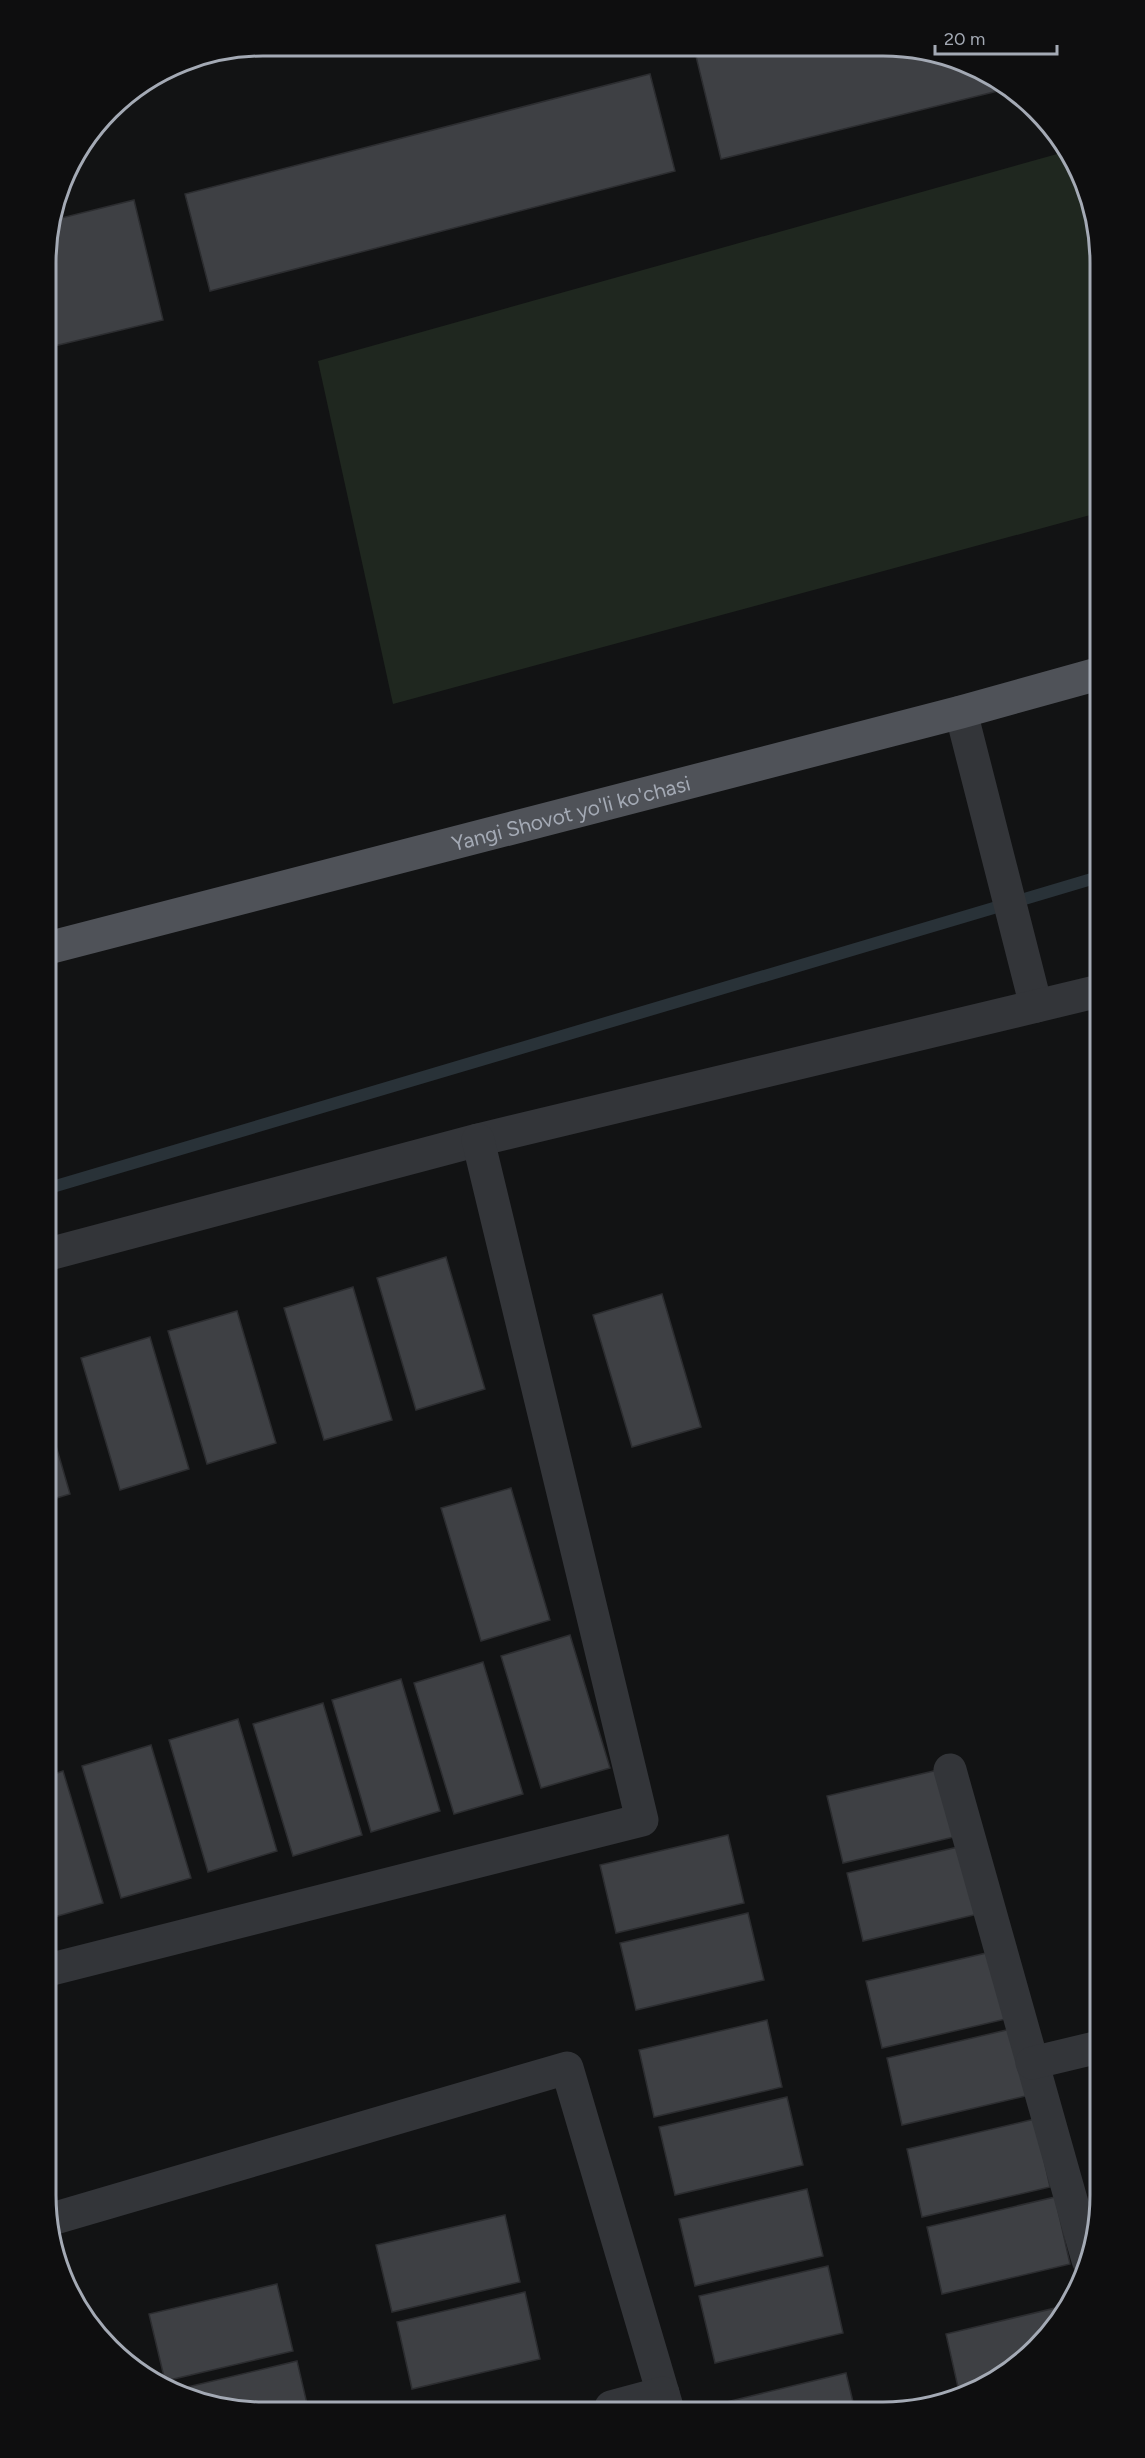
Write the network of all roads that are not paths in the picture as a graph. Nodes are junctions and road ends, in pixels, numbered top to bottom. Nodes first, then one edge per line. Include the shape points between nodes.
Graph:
1 (1090, 676) edge
2 (961, 711) junction
3 (56, 946) edge
4 (1090, 993) edge
5 (1036, 1006) junction
6 (478, 1140) junction
7 (56, 1252) edge
8 (950, 1770) dead end
9 (56, 1968) edge
10 (1089, 2049) edge
11 (1032, 2063) junction
12 (57, 2218) edge
13 (1083, 2243) edge
14 (665, 2400) edge
15 (642, 2403) edge

1 - 2 main road, Yangi Shovot yo'li ko'chasi
2 - 3 main road, Yangi Shovot yo'li ko'chasi
2 - 5 street
4 - 5 street
5 - 6 street
6 - 7 street
6 - 9 street via 642,1820
8 - 11 street
10 - 11 street
11 - 13 street
12 - 14 street via 567,2068
14 - 15 street

